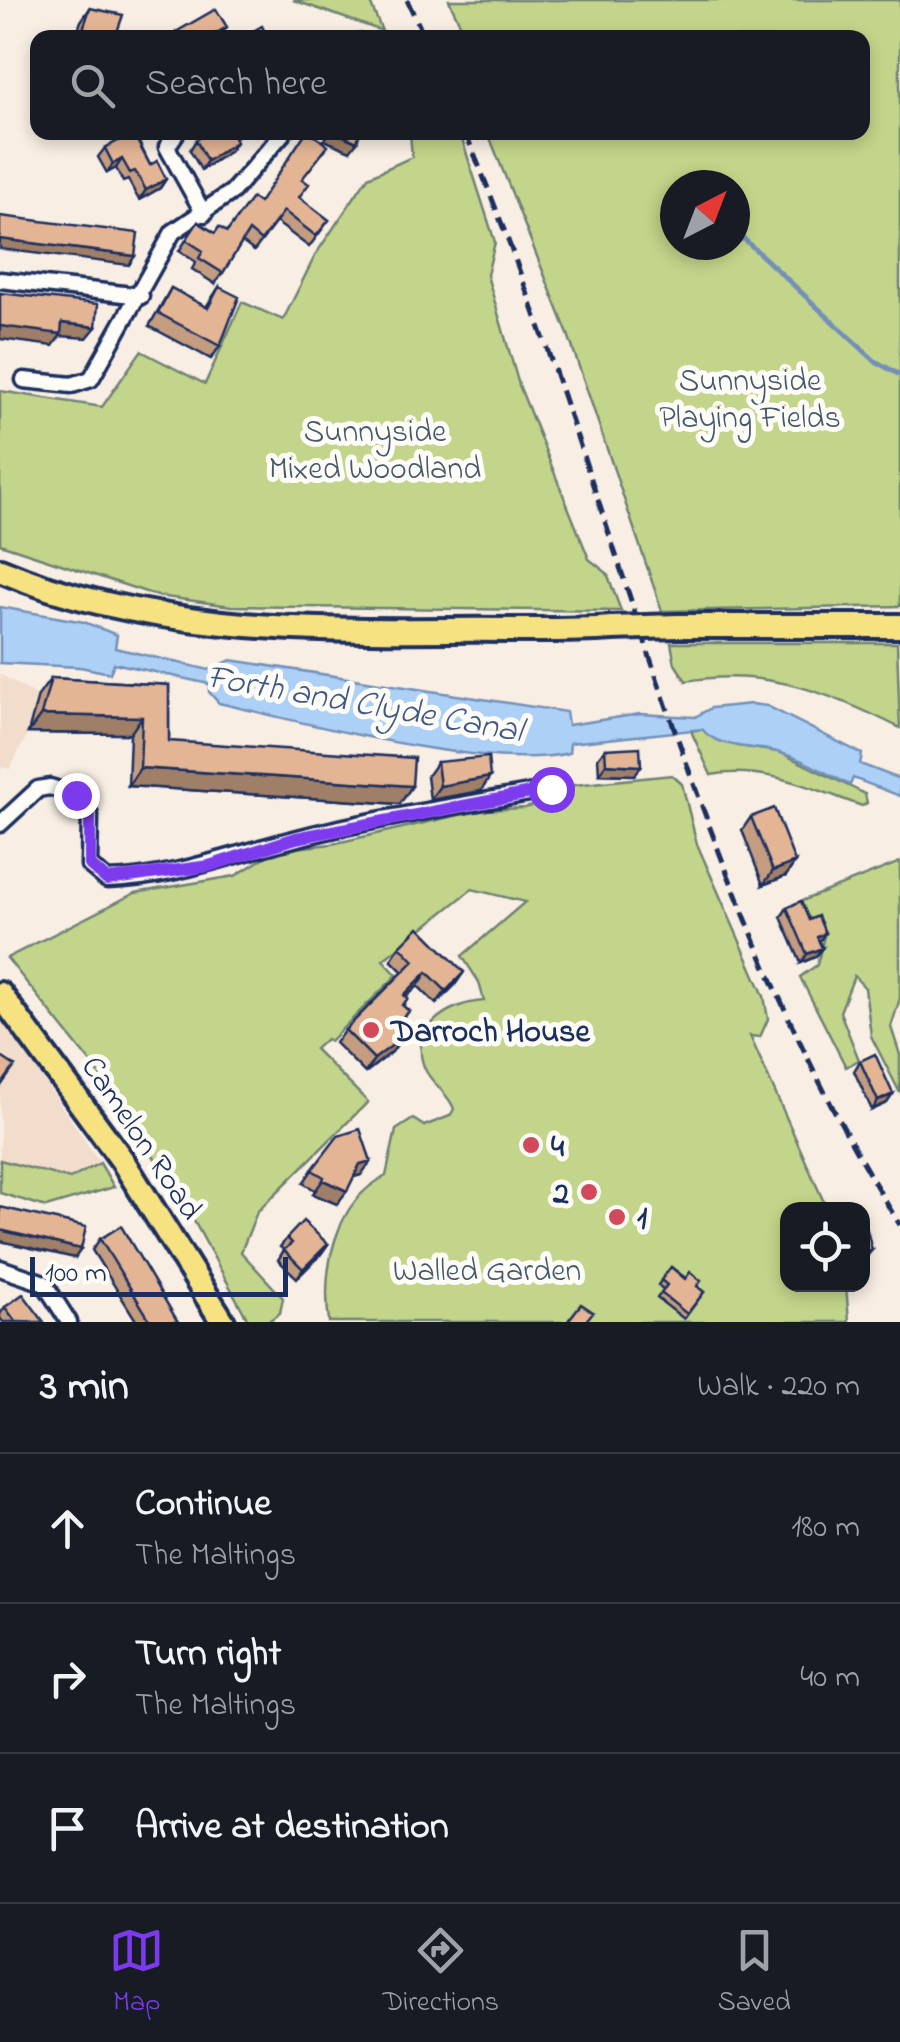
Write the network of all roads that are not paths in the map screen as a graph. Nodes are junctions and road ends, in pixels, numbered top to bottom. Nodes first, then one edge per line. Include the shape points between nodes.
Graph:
1 (171, 140) edge
2 (278, 140) edge
3 (204, 214) junction
4 (0, 280) edge
5 (140, 296) junction
6 (24, 380) dead end
7 (0, 570) edge
8 (900, 626) edge
9 (551, 789) dead end
10 (0, 824) edge
11 (0, 994) edge
12 (0, 1268) edge
13 (69, 1322) edge
14 (224, 1322) edge

1 - 3 street via 167,146
2 - 3 street via 253,172
3 - 5 street via 174,232
4 - 5 street
5 - 6 street via 90,379 72,385
7 - 8 main road, bridge via 94,600 278,630
9 - 10 street via 296,838 209,866 128,879 107,880 90,865 90,815 76,795 38,789
11 - 14 main road, Camelon Road via 122,1160
12 - 13 street via 44,1282

